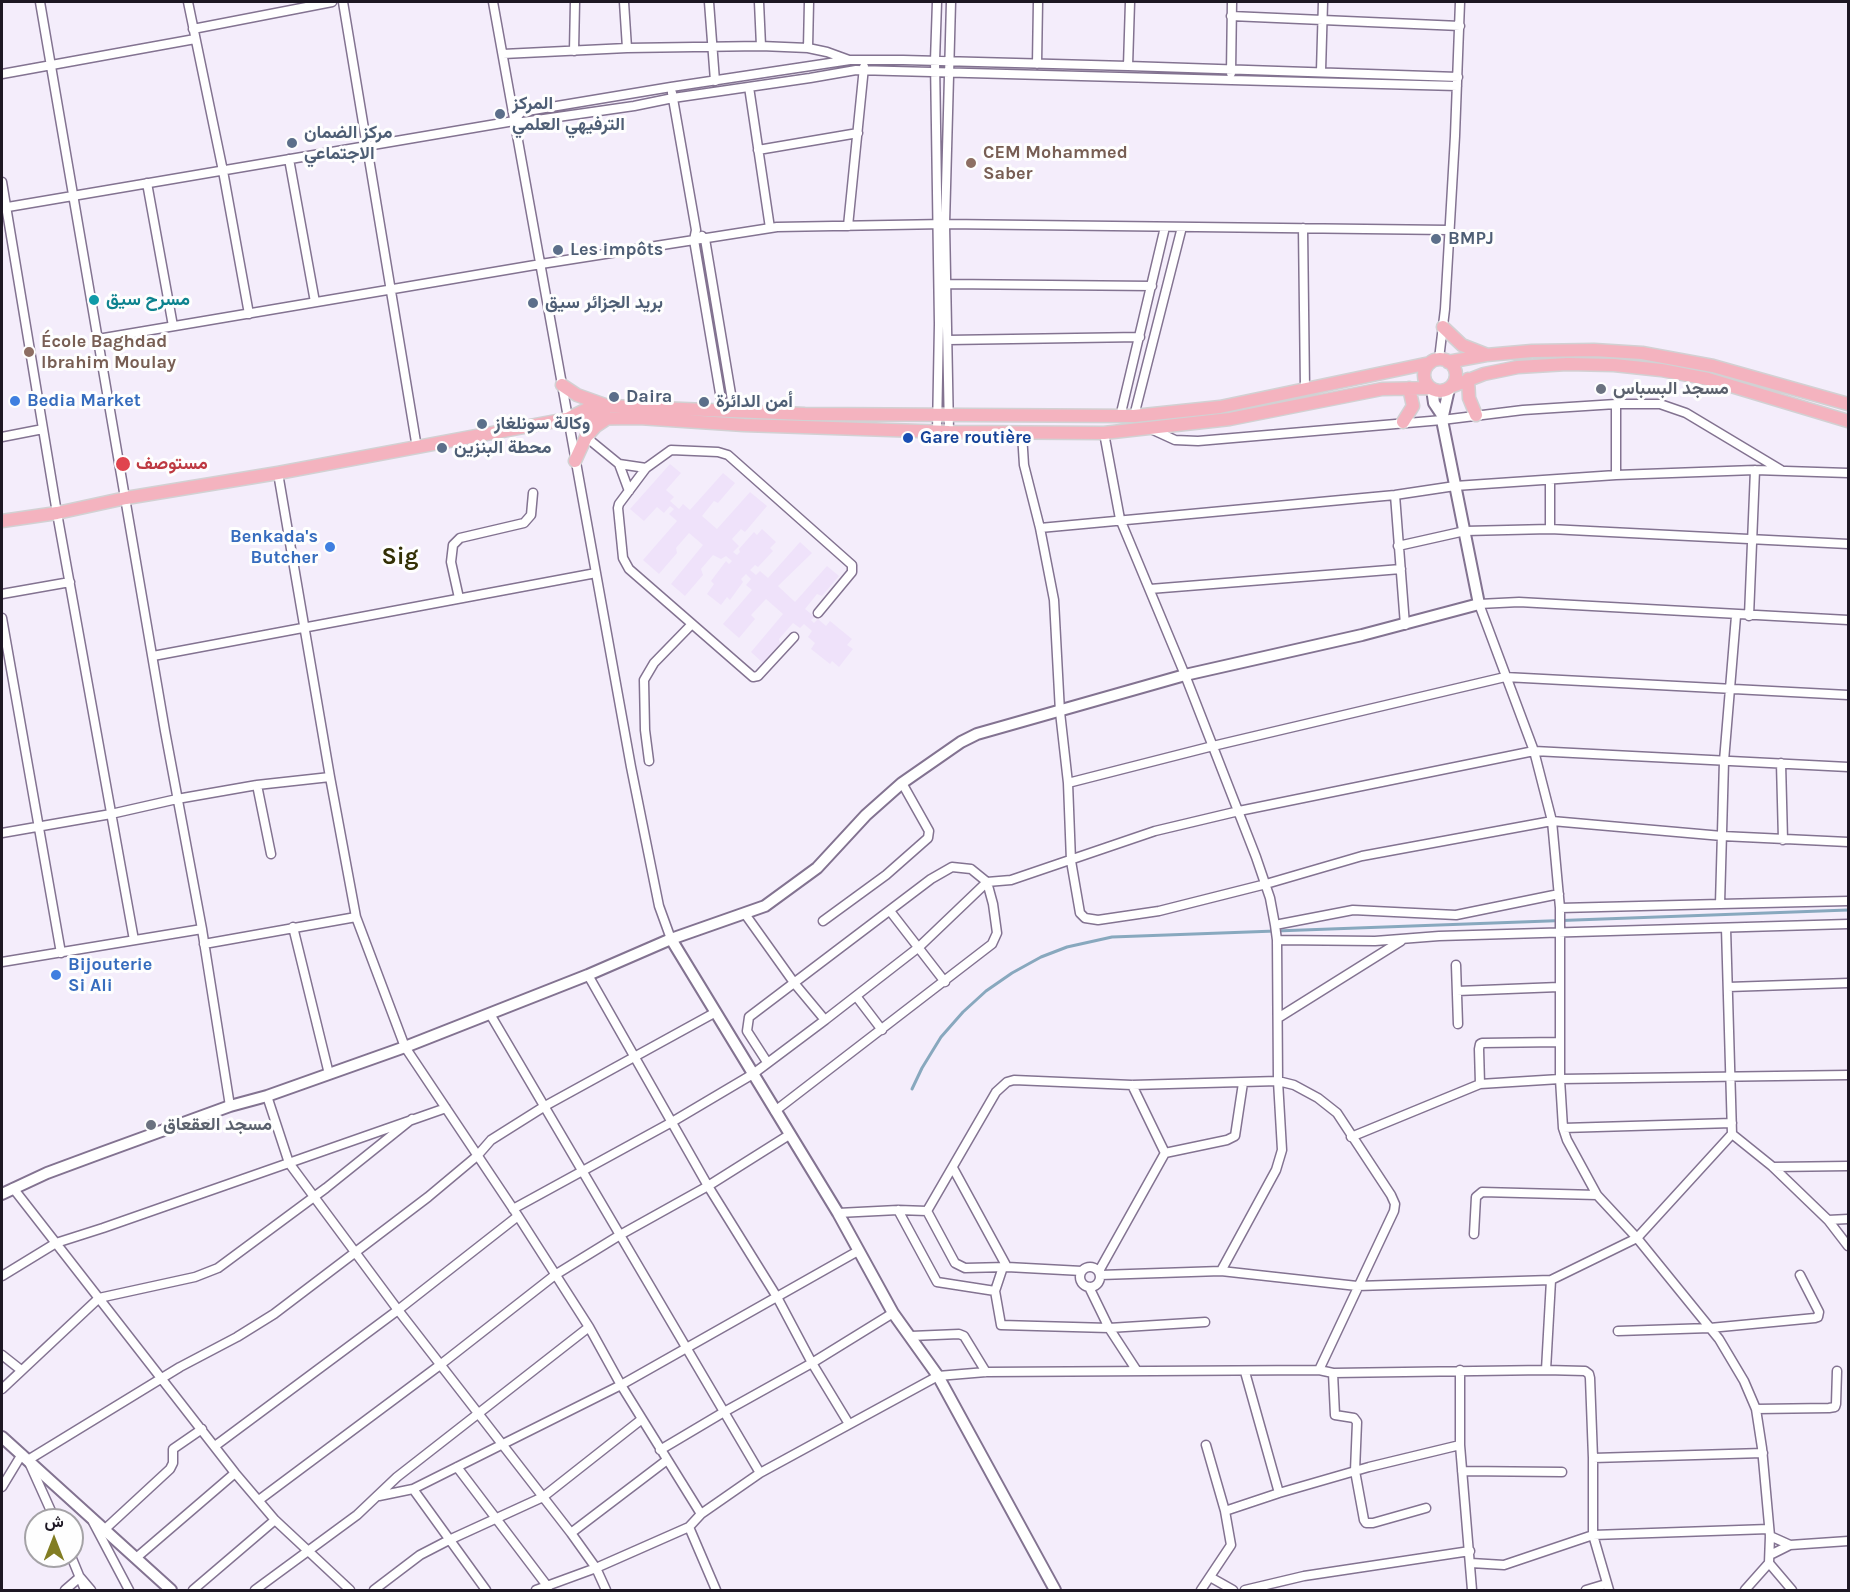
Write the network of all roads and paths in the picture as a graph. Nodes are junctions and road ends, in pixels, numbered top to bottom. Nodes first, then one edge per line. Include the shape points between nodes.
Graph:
1 (40, 2) edge
2 (188, 2) edge
3 (332, 2) edge
4 (343, 2) edge
5 (493, 2) edge
6 (575, 2) edge
7 (624, 2) edge
8 (709, 2) edge
9 (759, 2) edge
10 (809, 2) edge
11 (937, 2) edge
12 (951, 2) edge
13 (1038, 2) edge
14 (1130, 2) edge
15 (1232, 2) edge
16 (1323, 2) edge
17 (1461, 2) edge
18 (1232, 16) junction
19 (1322, 21) junction
20 (1460, 26) junction
21 (194, 28) junction
22 (195, 39) junction
23 (761, 46) junction
24 (713, 47) junction
25 (627, 48) junction
26 (808, 48) junction
27 (574, 51) junction
28 (503, 54) junction
29 (850, 60) junction
30 (935, 61) junction
31 (949, 61) junction
32 (1037, 63) junction
33 (51, 65) junction
34 (865, 65) junction
35 (1128, 66) junction
36 (1048, 69) junction
37 (935, 72) junction
38 (949, 72) junction
39 (1321, 72) junction
40 (2, 74) edge
41 (1231, 74) junction
42 (715, 81) junction
43 (1457, 81) junction
44 (671, 87) junction
45 (749, 87) junction
46 (673, 98) junction
47 (514, 121) junction
48 (858, 133) junction
49 (367, 146) junction
50 (758, 150) junction
51 (289, 159) junction
52 (223, 171) junction
53 (2, 182) edge
54 (147, 183) junction
55 (73, 196) junction
56 (4, 208) edge
57 (941, 224) junction
58 (848, 226) junction
59 (1165, 227) junction
60 (1182, 227) junction
61 (770, 228) junction
62 (1303, 228) junction
63 (696, 230) junction
64 (1449, 230) junction
65 (705, 239) junction
66 (694, 240) junction
67 (541, 264) junction
68 (947, 284) junction
69 (1152, 286) junction
70 (391, 290) junction
71 (315, 302) junction
72 (716, 304) junction
73 (706, 305) junction
74 (1146, 309) junction
75 (1160, 312) junction
76 (249, 314) junction
77 (173, 326) junction
78 (1443, 327) junction
79 (1140, 337) junction
80 (98, 339) junction
81 (948, 340) junction
82 (1486, 355) junction
83 (1439, 361) junction
84 (1468, 380) junction
85 (562, 385) junction
86 (1451, 387) junction
87 (1409, 388) junction
88 (1305, 389) junction
89 (1431, 389) junction
90 (1616, 404) junction
91 (1848, 404) edge
92 (729, 411) junction
93 (609, 412) junction
94 (1476, 415) junction
95 (944, 416) junction
96 (1134, 416) junction
97 (1120, 417) junction
98 (1442, 417) junction
99 (567, 419) junction
100 (1848, 421) edge
101 (1403, 422) junction
102 (43, 429) junction
103 (1151, 429) junction
104 (943, 432) junction
105 (1104, 433) junction
106 (1022, 434) junction
107 (2, 437) edge
108 (586, 437) junction
109 (417, 448) junction
110 (575, 461) junction
111 (619, 464) junction
112 (646, 468) junction
113 (1755, 470) junction
114 (1782, 471) junction
115 (278, 473) junction
116 (1848, 473) edge
117 (1616, 475) junction
118 (1550, 480) junction
119 (1455, 486) junction
120 (629, 491) junction
121 (533, 493) dead end
122 (1395, 495) junction
123 (126, 498) junction
124 (57, 513) junction
125 (1120, 519) junction
126 (2, 521) edge
127 (1040, 528) junction
128 (1550, 530) junction
129 (1465, 531) junction
130 (1751, 539) junction
131 (1848, 544) edge
132 (1398, 546) junction
133 (1401, 569) junction
134 (596, 573) junction
135 (70, 582) junction
136 (1150, 589) junction
137 (2, 594) edge
138 (459, 598) junction
139 (1479, 604) junction
140 (818, 613) dead end
141 (1736, 616) junction
142 (1749, 616) junction
143 (2, 618) edge
144 (1848, 620) edge
145 (692, 624) junction
146 (1405, 625) junction
147 (306, 628) junction
148 (794, 637) dead end
149 (153, 656) junction
150 (1185, 675) junction
151 (1505, 677) junction
152 (1730, 689) junction
153 (1848, 695) edge
154 (1059, 712) junction
155 (1213, 746) junction
156 (1534, 751) junction
157 (649, 761) dead end
158 (1724, 761) junction
159 (1781, 763) junction
160 (1848, 767) edge
161 (330, 777) junction
162 (902, 783) junction
163 (1068, 783) junction
164 (258, 785) junction
165 (177, 799) junction
166 (1239, 811) junction
167 (111, 814) junction
168 (1552, 821) junction
169 (38, 827) junction
170 (2, 833) edge
171 (1722, 836) junction
172 (1782, 840) junction
173 (1848, 842) edge
174 (271, 854) dead end
175 (1071, 861) junction
176 (987, 882) junction
177 (1266, 884) junction
178 (1559, 894) junction
179 (1848, 901) edge
180 (1720, 904) junction
181 (1560, 908) junction
182 (890, 911) junction
183 (745, 914) junction
184 (356, 917) junction
185 (823, 921) dead end
186 (1848, 924) edge
187 (1275, 925) junction
188 (294, 927) junction
189 (1725, 928) junction
190 (202, 929) junction
191 (1558, 933) junction
192 (134, 939) junction
193 (671, 939) junction
194 (1404, 939) junction
195 (1277, 940) junction
196 (204, 944) junction
197 (919, 947) junction
198 (61, 953) junction
199 (2, 962) edge
200 (1456, 965) dead end
201 (588, 975) junction
202 (945, 982) junction
203 (1848, 983) edge
204 (795, 984) junction
205 (1559, 987) junction
206 (1728, 987) junction
207 (1457, 991) junction
208 (856, 996) junction
209 (716, 1012) junction
210 (490, 1014) junction
211 (1278, 1018) junction
212 (825, 1020) junction
213 (1458, 1024) dead end
214 (882, 1030) junction
215 (1560, 1042) junction
216 (405, 1047) junction
217 (634, 1058) junction
218 (767, 1062) junction
219 (330, 1074) junction
220 (753, 1074) junction
221 (1848, 1075) edge
222 (1731, 1077) junction
223 (1560, 1079) junction
224 (1278, 1081) junction
225 (1243, 1083) junction
226 (1480, 1084) junction
227 (1132, 1085) junction
228 (267, 1096) junction
229 (230, 1106) junction
230 (545, 1106) junction
231 (446, 1108) junction
232 (775, 1111) junction
233 (412, 1119) junction
234 (672, 1122) junction
235 (1732, 1123) junction
236 (1563, 1128) junction
237 (1732, 1134) junction
238 (789, 1135) junction
239 (1351, 1137) junction
240 (1165, 1153) junction
241 (477, 1156) junction
242 (289, 1163) junction
243 (1848, 1166) edge
244 (953, 1167) junction
245 (1773, 1167) junction
246 (583, 1171) junction
247 (708, 1186) junction
248 (13, 1188) junction
249 (2, 1194) edge
250 (1596, 1195) junction
251 (313, 1197) junction
252 (898, 1210) junction
253 (927, 1211) junction
254 (516, 1213) junction
255 (838, 1213) junction
256 (1848, 1219) edge
257 (1828, 1220) junction
258 (1474, 1234) dead end
259 (620, 1235) junction
260 (1637, 1238) junction
261 (56, 1243) junction
262 (1848, 1246) edge
263 (858, 1251) junction
264 (356, 1252) junction
265 (1005, 1267) junction
266 (1082, 1271) junction
267 (1221, 1271) junction
268 (1100, 1273) junction
269 (555, 1275) junction
270 (1800, 1275) dead end
271 (2, 1276) edge
272 (1551, 1280) junction
273 (1089, 1287) junction
274 (1357, 1287) junction
275 (996, 1291) junction
276 (777, 1297) junction
277 (99, 1298) junction
278 (398, 1310) junction
279 (893, 1313) junction
280 (1205, 1322) dead end
281 (589, 1327) junction
282 (1109, 1328) junction
283 (1710, 1328) junction
284 (1617, 1331) dead end
285 (911, 1336) junction
286 (687, 1348) junction
287 (2, 1355) edge
288 (812, 1363) junction
289 (440, 1365) junction
290 (21, 1370) junction
291 (1319, 1370) junction
292 (1461, 1370) junction
293 (1546, 1370) junction
294 (1137, 1371) junction
295 (1837, 1371) dead end
296 (986, 1372) junction
297 (1245, 1372) junction
298 (1333, 1373) junction
299 (938, 1376) junction
300 (161, 1379) junction
301 (621, 1385) junction
302 (2, 1389) edge
303 (1756, 1409) junction
304 (724, 1412) junction
305 (479, 1414) junction
306 (642, 1419) junction
307 (849, 1424) junction
308 (202, 1429) junction
309 (2, 1437) edge
310 (501, 1444) junction
311 (1206, 1445) dead end
312 (1461, 1445) junction
313 (215, 1446) junction
314 (660, 1450) junction
315 (1763, 1453) junction
316 (25, 1457) junction
317 (1593, 1458) junction
318 (667, 1460) junction
319 (458, 1467) junction
320 (1355, 1471) junction
321 (1462, 1471) junction
322 (1562, 1472) dead end
323 (235, 1473) junction
324 (760, 1473) junction
325 (2, 1487) edge
326 (413, 1489) junction
327 (1279, 1493) junction
328 (379, 1496) junction
329 (543, 1497) junction
330 (259, 1500) junction
331 (49, 1508) edge
332 (1426, 1508) dead end
333 (1225, 1511) junction
334 (701, 1514) junction
335 (498, 1518) junction
336 (92, 1520) junction
337 (275, 1520) junction
338 (689, 1527) junction
339 (104, 1530) junction
340 (1769, 1532) junction
341 (571, 1533) junction
342 (1593, 1535) junction
343 (449, 1540) junction
344 (1848, 1541) edge
345 (1791, 1545) junction
346 (308, 1551) junction
347 (1470, 1551) junction
348 (136, 1558) junction
349 (1770, 1559) junction
350 (1471, 1563) junction
351 (76, 1568) edge
352 (596, 1568) junction
353 (80, 1577) junction
354 (1210, 1577) junction
355 (548, 1587) junction
356 (1608, 1587) edge
357 (343, 1588) edge
358 (65, 1590) edge
359 (85, 1590) edge
360 (91, 1590) edge
361 (129, 1590) edge
362 (171, 1590) edge
363 (193, 1590) edge
364 (255, 1590) edge
365 (374, 1590) edge
366 (486, 1590) edge
367 (536, 1590) edge
368 (606, 1590) edge
369 (716, 1590) edge
370 (1054, 1590) edge
371 (1201, 1590) edge
372 (1233, 1590) edge
373 (1245, 1590) edge
374 (1472, 1590) edge
375 (1586, 1590) edge
376 (1744, 1590) edge
377 (1792, 1590) edge

1 - 33 street
2 - 21 street
3 - 21 street
4 - 49 street
5 - 28 street
6 - 27 street
7 - 25 street
8 - 24 street
9 - 23 street
10 - 26 street
11 - 30 street
12 - 31 street
13 - 32 street
14 - 35 street
15 - 18 street
16 - 19 street
17 - 20 street
18 - 19 street
18 - 41 street
19 - 20 street
19 - 39 street
20 - 43 street
21 - 22 street
22 - 33 street
22 - 52 street
23 - 24 street
23 - 26 street
24 - 25 street
24 - 42 street
25 - 27 street
26 - 29 street
27 - 28 street
28 - 47 street
29 - 34 street
29 - 42 street
30 - 31 street
30 - 34 street
30 - 37 street
31 - 32 street
31 - 38 street
32 - 36 street
33 - 40 street
33 - 55 street
34 - 37 street
34 - 45 street
34 - 48 street
35 - 36 street
35 - 41 street
36 - 38 street
36 - 41 street
37 - 38 street
37 - 57 street
38 - 57 street
39 - 41 street
39 - 43 street
41 - 43 street
42 - 44 street
43 - 64 street
44 - 46 street
44 - 47 street via 521,112
45 - 46 street
45 - 50 street
46 - 47 street
46 - 63 street
47 - 49 street
47 - 67 street
48 - 50 street
48 - 58 street
49 - 51 street
49 - 70 street
50 - 61 street
51 - 52 street
51 - 71 street
52 - 54 street
52 - 76 street
53 - 56 street
54 - 55 street
54 - 77 street
55 - 56 street
55 - 80 street
56 - 102 street
57 - 58 street
57 - 59 street
57 - 68 street
57 - 95 street via 939,324
58 - 61 street
59 - 60 street
59 - 69 street
60 - 62 street
60 - 75 street
61 - 65 street
62 - 64 street
62 - 88 street
63 - 65 street
63 - 66 street
64 - 78 street
65 - 66 street
65 - 72 street
66 - 67 street
66 - 73 street
67 - 70 street
67 - 85 street
68 - 69 street
68 - 81 street
69 - 74 street
70 - 71 street
70 - 109 street
71 - 76 street
72 - 73 street
72 - 92 street
73 - 92 street
74 - 75 street
74 - 79 street
75 - 96 street
76 - 77 street
77 - 80 street
78 - 82 main road via 1462,345
78 - 83 street
79 - 81 street
79 - 97 street
80 - 123 street
81 - 95 street
82 - 83 main road
82 - 91 main road via 1594,350 1666,356
83 - 86 main road via 1456,373
83 - 88 main road
83 - 89 main road via 1425,371
84 - 86 main road
84 - 94 main road via 1469,398
84 - 100 main road via 1501,370 1535,366 1638,367 1708,379
85 - 93 main road
85 - 99 street
86 - 89 main road via 1440,392
86 - 98 street
87 - 89 main road
87 - 101 main road via 1413,406
87 - 103 main road via 1363,392 1230,419
88 - 96 main road via 1220,407
89 - 98 street
90 - 94 street
90 - 114 street via 1675,408
90 - 117 street
92 - 93 main road
92 - 95 main road
93 - 99 main road
93 - 104 main road via 753,426
93 - 108 main road
94 - 98 street
95 - 97 main road
95 - 104 street
96 - 97 main road
98 - 101 street
98 - 119 street
99 - 109 main road
99 - 110 street
101 - 103 street via 1198,441 1175,440
102 - 107 street
102 - 124 street
103 - 105 main road
104 - 106 main road
105 - 106 main road
105 - 125 street
106 - 127 street via 1024,465
108 - 110 main road
108 - 111 street
109 - 115 main road
110 - 134 street
111 - 112 street
111 - 120 street
112 - 120 street
112 - 140 street via 670,450 728,455 852,565 852,572
113 - 114 street
113 - 117 street
113 - 130 street
114 - 116 street
115 - 123 main road
115 - 147 street
117 - 118 street
118 - 119 street
118 - 128 street
119 - 122 street
119 - 129 street
120 - 145 street via 618,508 624,561
121 - 138 street via 533,509 524,524 460,538 453,545 451,562
122 - 125 street
122 - 132 street
123 - 124 main road
123 - 149 street
124 - 126 main road
124 - 135 street
125 - 127 street
125 - 136 street
127 - 154 street via 1054,600
128 - 129 street
128 - 130 street
129 - 132 street
129 - 139 street
130 - 131 street
130 - 142 street
132 - 133 street
133 - 136 street
133 - 146 street
134 - 138 street
134 - 193 street via 657,895
135 - 137 street
135 - 167 street
136 - 150 street
138 - 147 street
139 - 141 street via 1519,602
139 - 146 street
139 - 151 street
141 - 142 street
141 - 152 street
142 - 144 street
143 - 169 street
145 - 148 street via 753,677
145 - 157 street via 644,680
146 - 150 street
147 - 149 street
147 - 161 street
149 - 165 street
150 - 154 street
150 - 155 street
151 - 152 street
151 - 155 street
151 - 156 street
152 - 153 street
152 - 158 street
154 - 162 street via 977,734
154 - 163 street
155 - 163 street
155 - 166 street
156 - 158 street
156 - 166 street
156 - 168 street
158 - 159 street
158 - 171 street
159 - 160 street
159 - 172 street
161 - 164 street
161 - 184 street
162 - 183 street via 817,868 765,906
162 - 185 street via 929,831 928,838
163 - 175 street
164 - 165 street
164 - 174 street
165 - 167 street
165 - 190 street
166 - 175 street via 1155,831
166 - 177 street
167 - 169 street
167 - 192 street
168 - 171 street
168 - 177 street via 1362,856
168 - 178 street
169 - 170 street
169 - 198 street
171 - 172 street
171 - 180 street
172 - 173 street
175 - 176 street via 1011,880
175 - 177 street via 1080,913 1098,920 1159,911
176 - 182 street via 971,869 952,867
176 - 197 street
176 - 202 street via 995,939
177 - 187 street
178 - 181 street
178 - 187 street via 1456,915 1353,910
179 - 180 street
180 - 181 street
181 - 191 street
182 - 197 street
182 - 204 street
183 - 193 street
183 - 204 street
184 - 188 street
184 - 216 street
186 - 189 street
187 - 195 street
188 - 196 street
188 - 219 street
189 - 191 street
189 - 206 street
190 - 192 street
190 - 196 street
191 - 194 street
191 - 205 street
192 - 198 street
193 - 201 street
193 - 209 street
194 - 195 street
194 - 211 street
195 - 211 street
196 - 229 street
197 - 202 street
197 - 208 street
198 - 199 street
200 - 207 street
201 - 210 street
201 - 217 street
202 - 214 street
203 - 206 street
204 - 212 street
204 - 218 street via 747,1022 747,1032
205 - 207 street
205 - 215 street
206 - 222 street
207 - 213 street
208 - 212 street
208 - 214 street
209 - 217 street
209 - 220 street
210 - 216 street
210 - 230 street
211 - 224 street
212 - 218 street
214 - 232 street
215 - 223 street
215 - 226 street via 1482,1043
216 - 219 street
216 - 231 street
217 - 230 street
217 - 234 street
218 - 220 street
219 - 228 street
220 - 232 street
220 - 234 street
221 - 222 street
222 - 223 street
222 - 235 street
223 - 226 street
223 - 236 street
224 - 225 street
224 - 239 street via 1304,1089 1331,1106
224 - 267 street via 1280,1161
225 - 227 street
225 - 240 street via 1235,1136
226 - 239 street
227 - 240 street
227 - 244 street via 1007,1082 996,1092
228 - 229 street
228 - 242 street
229 - 248 street
230 - 241 street via 491,1140
230 - 246 street
231 - 233 street
231 - 241 street
232 - 238 street
233 - 242 street
233 - 251 street
234 - 246 street
234 - 247 street
235 - 236 street
235 - 237 street
236 - 250 street
237 - 245 street
237 - 260 street
238 - 247 street
238 - 255 street
239 - 274 street via 1395,1204
240 - 268 street
241 - 254 street
241 - 264 street
242 - 251 street
242 - 261 street
243 - 245 street
244 - 253 street
244 - 265 street
245 - 257 street
246 - 254 street
246 - 259 street
247 - 259 street
247 - 276 street
248 - 249 street
248 - 261 street
250 - 258 street via 1482,1192 1476,1197
250 - 260 street
251 - 264 street
251 - 277 street via 211,1272
252 - 253 street
252 - 255 street
252 - 275 street via 937,1282
253 - 265 street via 959,1266
254 - 269 street
254 - 278 street
255 - 263 street
256 - 257 street
257 - 262 street
259 - 269 street
259 - 286 street
260 - 272 street
260 - 283 street
261 - 271 street
261 - 277 street
263 - 276 street
263 - 279 street
264 - 278 street
264 - 300 street via 274,1314
265 - 266 street
265 - 275 street
266 - 268 street via 1091,1267
266 - 273 street via 1082,1283
267 - 268 street
267 - 274 street
268 - 273 street via 1098,1284
269 - 281 street
269 - 289 street
270 - 283 street via 1818,1317
272 - 274 street
272 - 293 street
273 - 282 street
274 - 291 street
275 - 282 street via 1001,1325
276 - 286 street
276 - 288 street
277 - 290 street
277 - 300 street
278 - 289 street
278 - 313 street
279 - 285 street
279 - 288 street
280 - 282 street
281 - 301 street
281 - 305 street
282 - 294 street
283 - 284 street
283 - 303 street via 1744,1381
285 - 296 street via 960,1334
285 - 299 street
286 - 301 street
286 - 304 street
287 - 290 street
288 - 304 street
288 - 307 street
289 - 305 street
289 - 330 street
290 - 302 street
291 - 297 street
291 - 298 street
292 - 293 street
292 - 298 street
292 - 312 street
293 - 317 street via 1588,1374
294 - 296 street
294 - 297 street
295 - 303 street via 1835,1407
296 - 299 street
297 - 327 street
298 - 320 street via 1335,1415 1357,1422
299 - 307 street
299 - 370 street
300 - 308 street
300 - 316 street
301 - 306 street
301 - 310 street
303 - 315 street
304 - 314 street
304 - 324 street
305 - 310 street
305 - 328 street via 397,1477
306 - 314 street
306 - 329 street
307 - 324 street
308 - 313 street
308 - 339 street via 173,1449 170,1469
309 - 316 street
310 - 319 street
310 - 329 street
311 - 333 street
312 - 320 street
312 - 321 street
313 - 323 street
314 - 318 street
315 - 317 street
315 - 340 street
316 - 325 street
316 - 331 street
316 - 336 street
317 - 342 street
318 - 334 street
318 - 341 street
319 - 326 street
319 - 335 street
320 - 327 street
320 - 332 street via 1366,1523
321 - 322 street
321 - 347 street
323 - 330 street
323 - 348 street
324 - 334 street
326 - 328 street
326 - 343 street
327 - 333 street
328 - 346 street
329 - 335 street
329 - 341 street
330 - 337 street
333 - 354 street via 1232,1545
334 - 338 street
335 - 343 street
335 - 355 street
336 - 339 street
336 - 361 street
337 - 346 street
337 - 363 street
338 - 352 street
338 - 369 street
339 - 348 street
340 - 342 street
340 - 345 street
340 - 349 street
341 - 352 street
342 - 350 street via 1504,1564
342 - 356 street
343 - 365 street
343 - 366 street
344 - 345 street
345 - 349 street
346 - 357 street
346 - 364 street
347 - 350 street
347 - 373 street via 1304,1576
348 - 362 street
349 - 376 street
349 - 377 street
350 - 374 street
351 - 353 street
352 - 355 street
352 - 368 street
353 - 358 street
353 - 359 street
353 - 360 street
354 - 371 street
354 - 372 street
355 - 367 street
356 - 375 street

